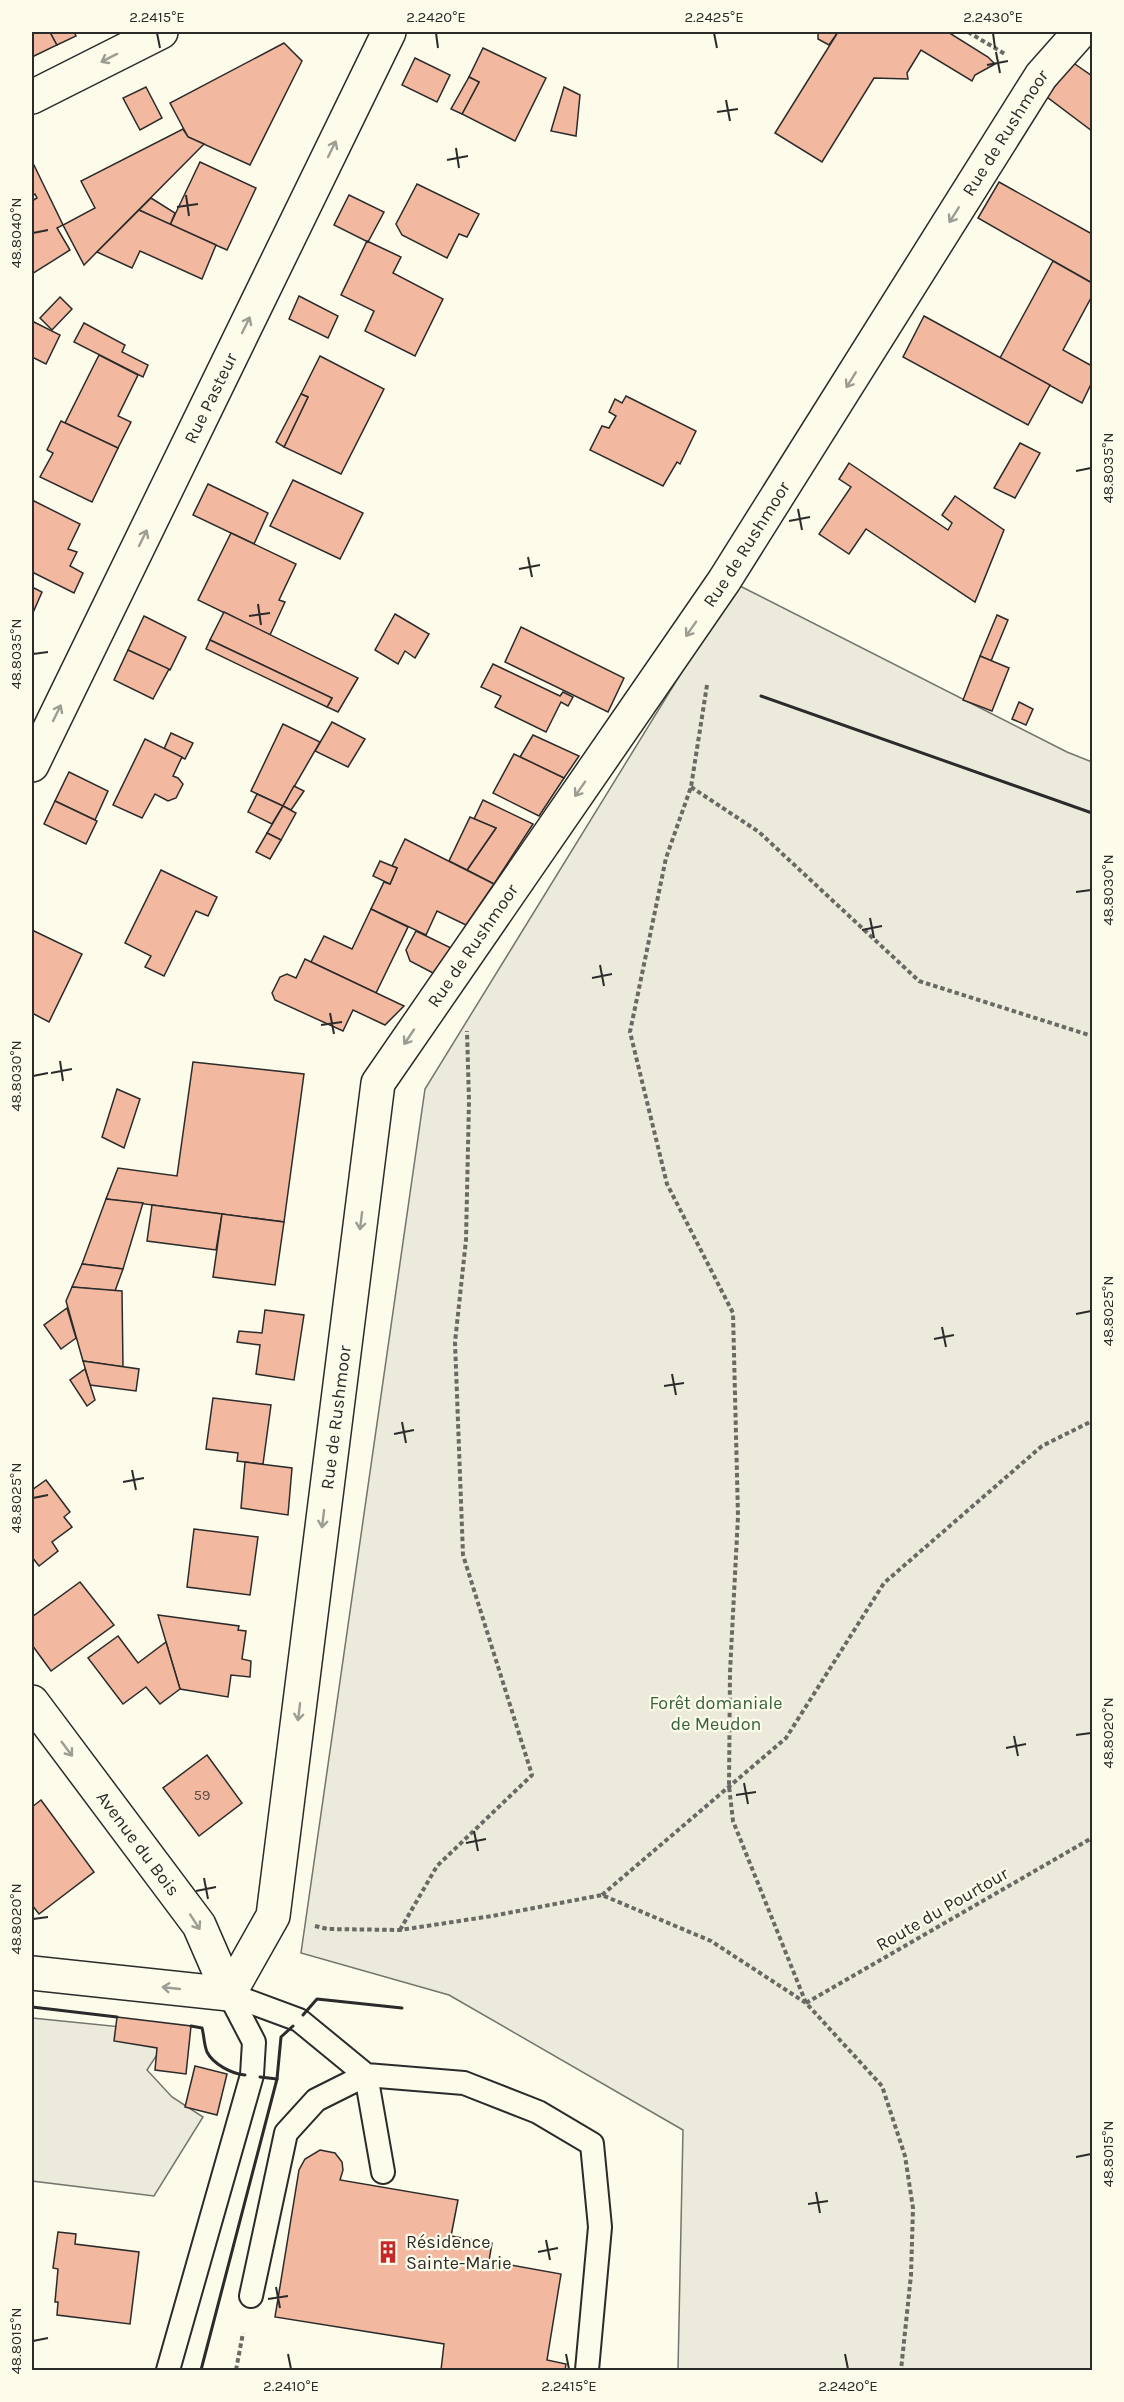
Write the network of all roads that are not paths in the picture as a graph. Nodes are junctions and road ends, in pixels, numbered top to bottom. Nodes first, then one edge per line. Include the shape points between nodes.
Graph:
1 (161, 32) edge
2 (389, 32) edge
3 (1080, 32) edge
4 (32, 97) edge
5 (32, 765) edge
6 (32, 1702) edge
7 (32, 1973) edge
8 (230, 1994) junction
9 (366, 2075) junction
10 (383, 2172) dead end
11 (251, 2296) dead end
12 (168, 2370) edge
13 (587, 2370) edge

1 -> 4 street
5 -> 2 street, Rue Pasteur
3 -> 8 street, Rue de Rushmoor via 1041,76 724,581 378,1083 273,1917
6 -> 8 street, Avenue du Bois via 199,1925
8 -> 7 street
8 - 9 lane via 299,2020
8 - 12 lane via 254,2042 252,2075
9 - 10 lane
9 - 11 lane via 316,2100 286,2133
9 - 13 lane via 465,2083 538,2112 592,2144 600,2227

